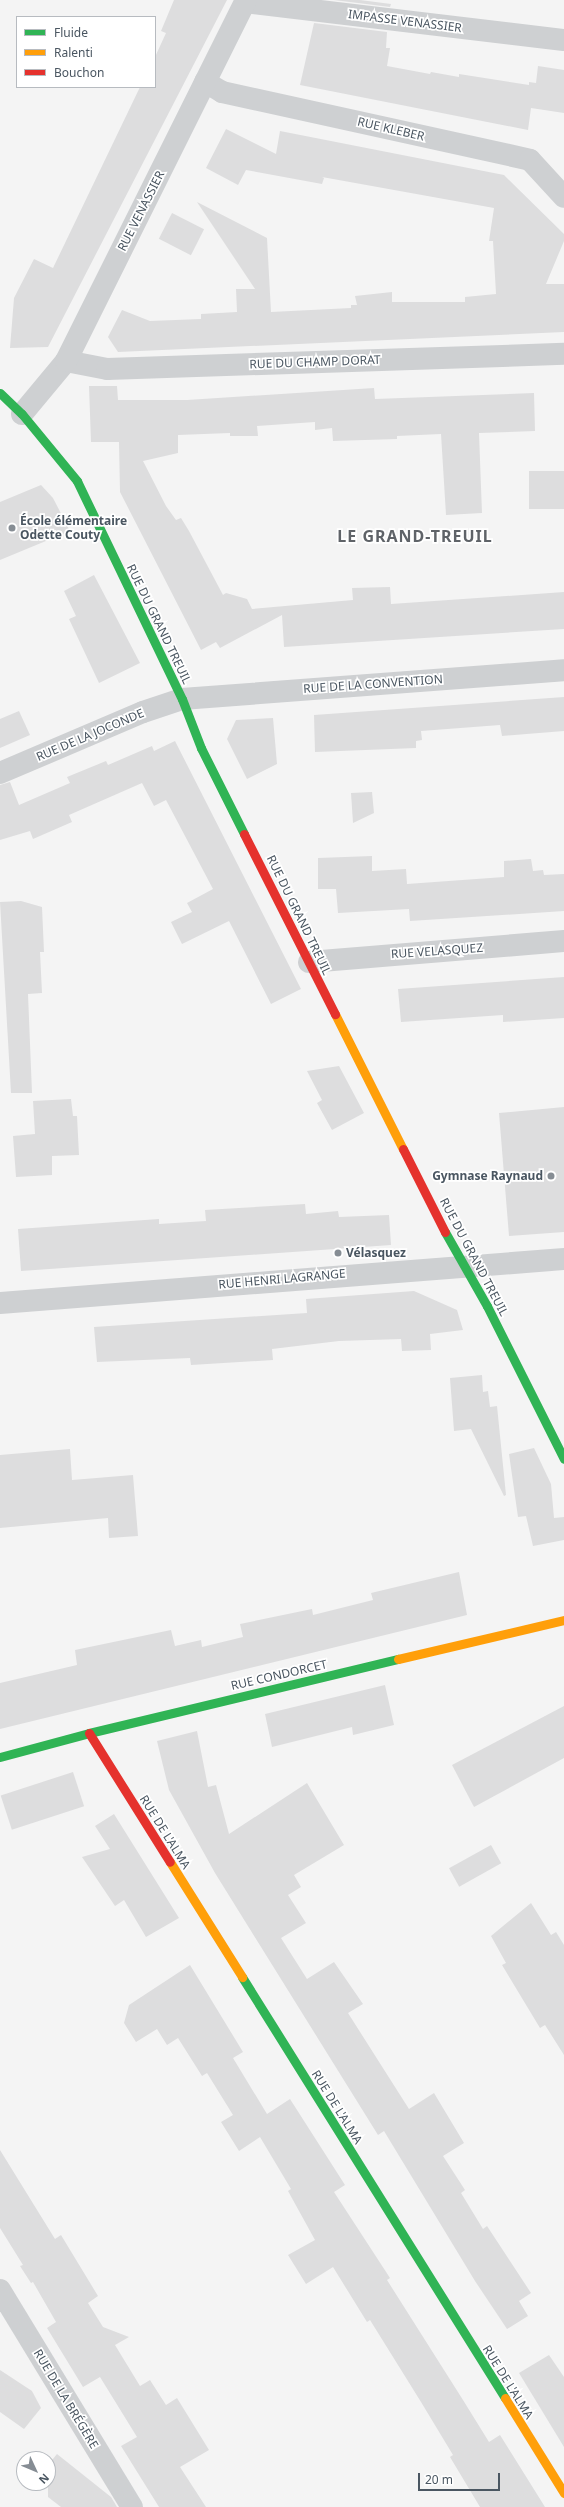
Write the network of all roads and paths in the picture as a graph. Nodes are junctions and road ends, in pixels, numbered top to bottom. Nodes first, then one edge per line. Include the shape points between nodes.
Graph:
1 (246, 1) edge
2 (564, 40) edge
3 (206, 82) junction
4 (564, 197) edge
5 (564, 354) edge
6 (66, 361) junction
7 (0, 393) edge
8 (22, 414) junction
9 (564, 670) edge
10 (182, 699) junction
11 (0, 773) edge
12 (564, 941) edge
13 (309, 962) junction
14 (564, 1259) edge
15 (462, 1266) junction
16 (0, 1303) edge
17 (564, 1459) edge
18 (564, 1620) edge
19 (90, 1733) junction
20 (0, 1758) edge
21 (0, 2290) edge
22 (564, 2493) edge
23 (132, 2507) edge

1 - 2 street, IMPASSE VENASSIER
1 - 3 street, RUE VENASSIER
3 - 4 street, RUE KLEBER via 222,92 530,160
3 - 6 street, RUE VENASSIER
5 - 6 street, RUE DU CHAMP DORAT via 106,369
6 - 8 street, RUE VENASSIER
7 - 8 street, RUE DU GRAND TREUIL
8 - 10 street, RUE DU GRAND TREUIL via 76,481
9 - 10 street, RUE DE LA CONVENTION
10 - 11 street, RUE DE LA JOCONDE via 143,712
10 - 13 street, RUE DU GRAND TREUIL via 201,748
12 - 13 street, RUE VELASQUEZ
13 - 15 street, RUE DU GRAND TREUIL
14 - 15 street, RUE HENRI LAGRANGE
15 - 16 street, RUE HENRI LAGRANGE
15 - 17 street, RUE DU GRAND TREUIL via 487,1306
18 - 19 street, RUE CONDORCET
19 - 20 street, RUE CONDORCET
19 - 22 street, RUE DE L'ALMA
21 - 23 street, RUE DE LA BRÉGÈRE

